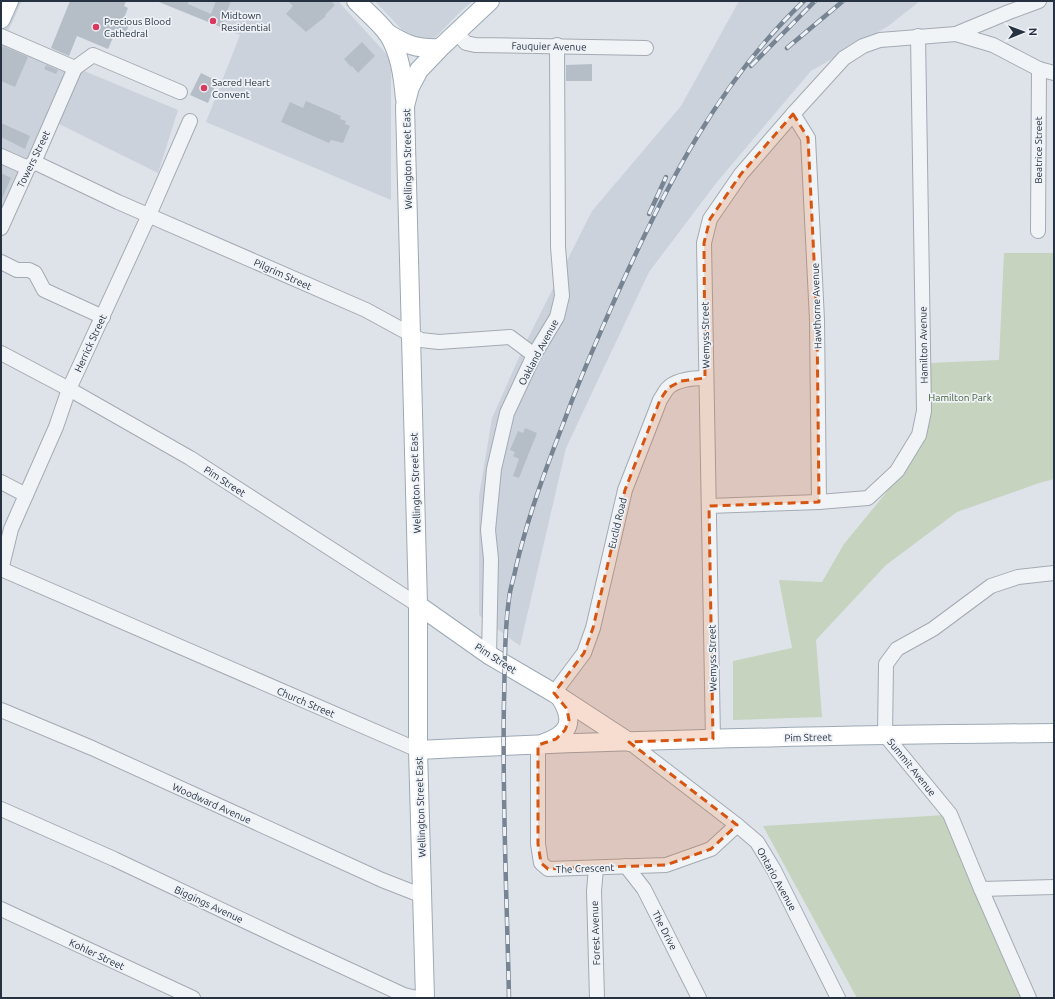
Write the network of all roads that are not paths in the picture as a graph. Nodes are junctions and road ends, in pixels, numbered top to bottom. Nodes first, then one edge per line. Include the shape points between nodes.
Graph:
1 (9, 1) edge
2 (356, 1) edge
3 (490, 1) edge
4 (1039, 1) edge
5 (1, 19) edge
6 (387, 33) junction
7 (457, 33) junction
8 (956, 34) junction
9 (1, 36) edge
10 (918, 36) junction
11 (557, 45) junction
12 (440, 48) junction
13 (646, 48) dead end
14 (75, 68) junction
15 (1039, 69) junction
16 (1054, 73) edge
17 (180, 92) dead end
18 (405, 106) junction
19 (793, 114) junction
20 (190, 121) dead end
21 (1, 156) edge
22 (31, 165) junction
23 (149, 215) junction
24 (1, 228) edge
25 (1038, 231) dead end
26 (1, 262) edge
27 (103, 317) junction
28 (410, 333) junction
29 (1, 353) edge
30 (534, 355) junction
31 (705, 378) junction
32 (69, 389) junction
33 (1, 482) edge
34 (26, 495) junction
35 (819, 502) junction
36 (709, 506) junction
37 (1, 570) edge
38 (1054, 573) edge
39 (418, 605) junction
40 (489, 655) junction
41 (557, 695) junction
42 (1, 710) edge
43 (1054, 733) edge
44 (886, 735) junction
45 (713, 739) junction
46 (629, 742) junction
47 (538, 745) junction
48 (418, 750) junction
49 (1, 809) edge
50 (737, 825) junction
51 (626, 866) junction
52 (596, 868) junction
53 (1054, 887) edge
54 (981, 889) junction
55 (423, 896) junction
56 (1, 909) edge
57 (192, 998) edge
58 (417, 998) edge
59 (425, 998) edge
60 (597, 998) edge
61 (699, 998) edge
62 (838, 998) edge
63 (1029, 998) edge

1 - 5 main road
2 - 6 main road
3 - 7 main road, Wellington Street East
4 - 8 street
6 - 12 main road via 413,46 425,49
6 - 18 main road via 401,67
7 - 11 street, Fauquier Avenue via 466,43 475,45
7 - 12 main road, Wellington Street East
8 - 10 street
8 - 15 street via 993,45
9 - 14 street
10 - 19 street, Wemyss Street via 880,40 863,46 844,58
10 - 35 street, Hamilton Avenue via 924,411 919,435 897,471 868,498
11 - 13 street, Fauquier Avenue
11 - 30 street, Oakland Avenue via 558,247 562,296 557,317
12 - 18 main road, Wellington Street East via 419,70 410,87
14 - 17 street via 93,55
14 - 22 street, Towers Street
15 - 16 street
15 - 25 street, Beatrice Street
18 - 28 main road, Wellington Street East
19 - 31 street, Wemyss Street via 741,174 710,219 704,244
19 - 35 street, Hawthorne Avenue via 808,138 817,320
20 - 23 street, Herrick Street
21 - 22 street, Pilgrim Street
22 - 23 street, Pilgrim Street
22 - 24 street, Towers Street
23 - 27 street, Herrick Street
23 - 28 street, Pilgrim Street via 366,310
26 - 27 street via 17,270 35,273 44,290
27 - 32 street, Herrick Street
28 - 30 street, Pilgrim Street via 421,340 439,342 510,337
28 - 39 main road, Wellington Street East
29 - 32 street, Pim Street
30 - 40 street, Oakland Avenue via 507,413 494,469 488,530 491,559
31 - 36 street, Wemyss Street
31 - 41 street, Euclid Road via 681,381 668,388 660,400 625,490 593,628 584,653
32 - 34 street, Herrick Street via 56,427
32 - 39 street, Pim Street via 190,458
33 - 34 street
34 - 37 street, Herrick Street via 11,529
35 - 36 street, Hamilton Avenue
36 - 45 street, Wemyss Street
37 - 48 street, Church Street
38 - 44 street, Summit Avenue via 1018,577 991,586 933,629 897,649 886,664
39 - 40 main road, Pim Street
39 - 48 main road, Wellington Street East
40 - 41 main road, Pim Street
41 - 46 main road, Pim Street
41 - 47 main road via 567,709 569,720 565,730 556,739
42 - 55 street, Woodward Avenue
43 - 44 main road, Pim Street
44 - 45 main road, Pim Street
44 - 54 street, Summit Avenue via 950,814
45 - 46 main road, Pim Street
46 - 47 main road, Church Street
46 - 50 street, Ontario Avenue
47 - 48 main road, Church Street
47 - 52 street, The Crescent via 538,844 541,863 548,869
48 - 55 main road, Wellington Street East
49 - 58 street, Biggings Avenue
50 - 51 street, The Crescent via 711,849 666,865
50 - 62 street, Ontario Avenue via 756,842 774,870
51 - 52 street, The Crescent
51 - 61 street, The Drive via 644,889
52 - 60 street, Forest Avenue via 594,891
53 - 54 street
54 - 63 street, Summit Avenue
55 - 59 main road, Wellington Street East
56 - 57 street, Kohler Street

